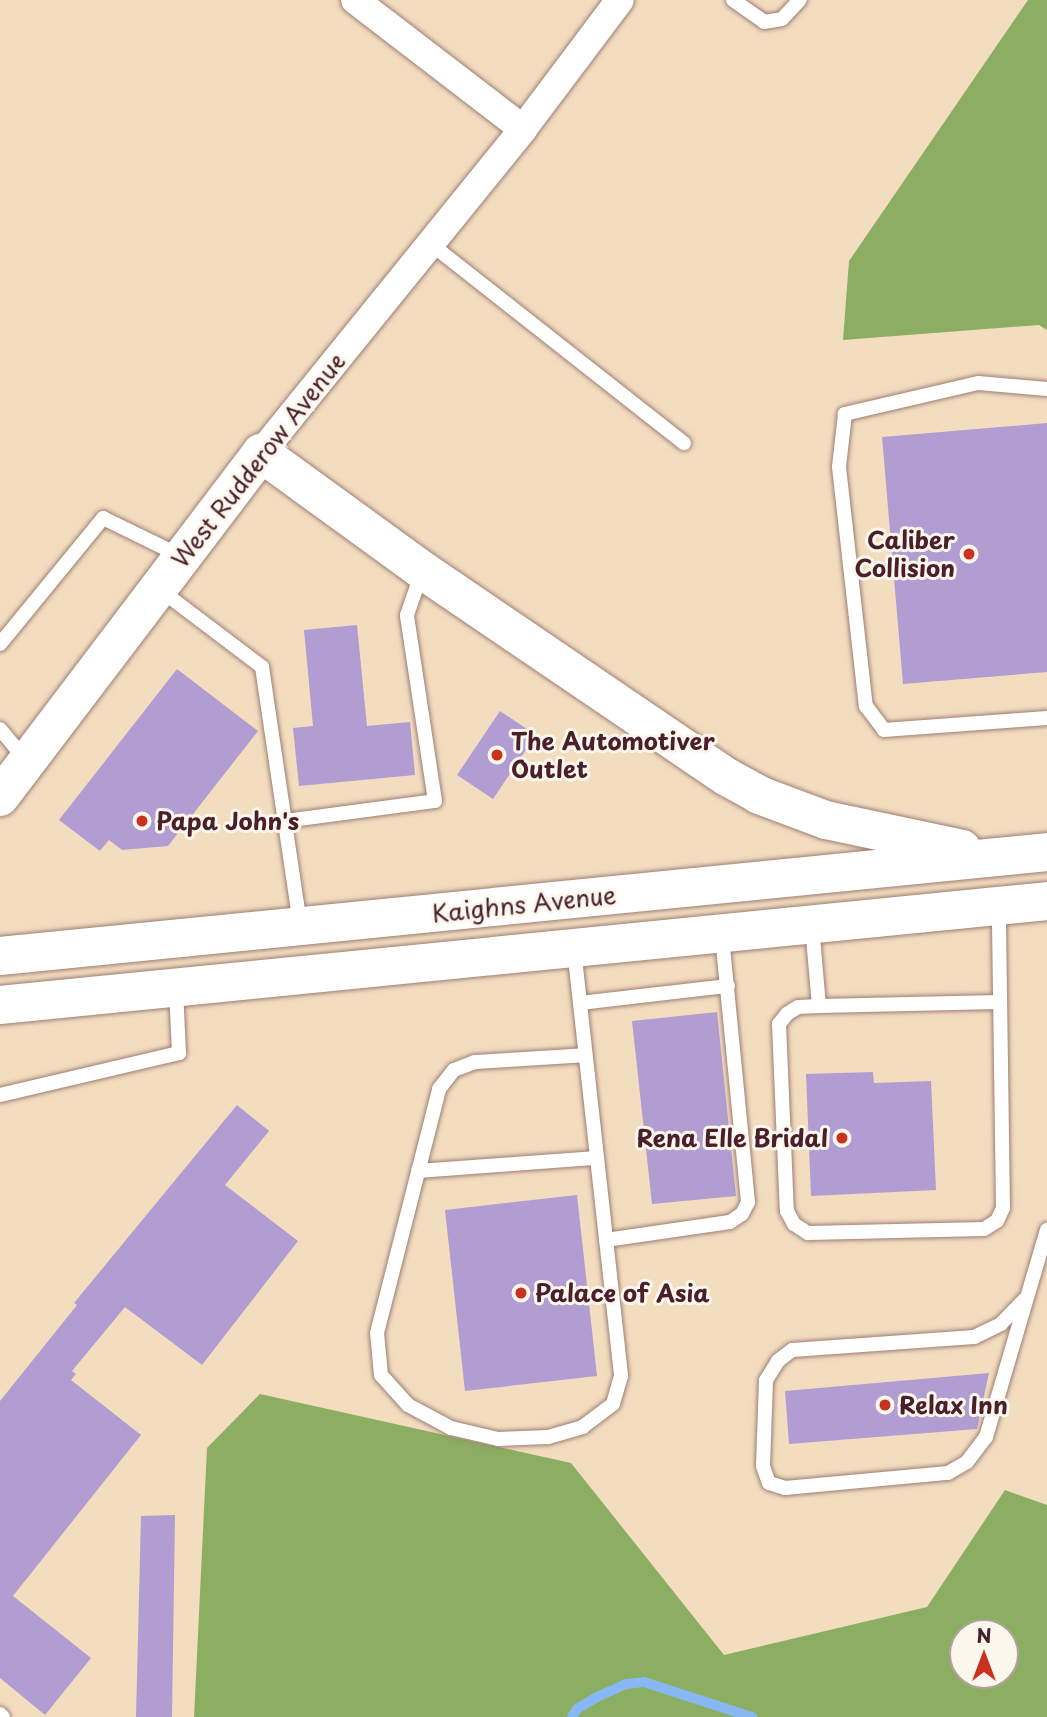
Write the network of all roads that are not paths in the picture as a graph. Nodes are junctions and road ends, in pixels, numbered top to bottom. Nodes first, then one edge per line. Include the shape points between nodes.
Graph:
1 (355, 0) edge
2 (620, 0) edge
3 (733, 0) edge
4 (800, 0) edge
5 (523, 129) junction
6 (431, 244) junction
7 (1047, 389) edge
8 (684, 443) dead end
9 (261, 453) junction
10 (183, 556) junction
11 (422, 570) junction
12 (158, 589) junction
13 (0, 644) edge
14 (1047, 718) edge
15 (0, 729) edge
16 (27, 761) junction
17 (0, 797) edge
18 (285, 821) junction
19 (1047, 852) edge
20 (1002, 856) junction
21 (1047, 901) edge
22 (999, 905) junction
23 (812, 924) junction
24 (300, 927) junction
25 (722, 933) junction
26 (574, 947) junction
27 (0, 956) edge
28 (728, 986) junction
29 (176, 987) junction
30 (999, 1002) junction
31 (580, 1003) junction
32 (0, 1005) edge
33 (819, 1006) junction
34 (585, 1055) junction
35 (0, 1095) edge
36 (597, 1158) junction
37 (418, 1171) junction
38 (1047, 1230) edge
39 (606, 1240) junction
40 (1025, 1299) junction

1 - 5 street
2 - 5 street, West Rudderow Avenue
3 - 4 lane via 758,20 772,22 792,12
5 - 6 street, West Rudderow Avenue
6 - 8 lane
6 - 9 street, West Rudderow Avenue
7 - 14 lane via 978,383 845,414 839,467 866,706 884,730
9 - 10 main road, West Rudderow Avenue
9 - 11 main road
10 - 12 main road, West Rudderow Avenue
10 - 13 lane via 103,518
11 - 18 lane via 407,615 435,801
11 - 20 main road via 759,795 850,826
12 - 16 main road, West Rudderow Avenue
12 - 18 lane via 262,667
15 - 16 lane
16 - 17 main road, West Rudderow Avenue
18 - 24 lane
19 - 20 main road, Kaighns Avenue
20 - 24 main road, Kaighns Avenue
21 - 22 main road, Kaighns Avenue
22 - 23 main road, Kaighns Avenue
22 - 30 lane
23 - 25 main road, Kaighns Avenue
23 - 33 lane
24 - 27 main road, Kaighns Avenue
25 - 26 main road, Kaighns Avenue
25 - 28 lane
26 - 29 main road, Kaighns Avenue
26 - 31 lane
28 - 31 lane
28 - 39 lane via 748,1202 742,1214 730,1222
29 - 32 main road, Kaighns Avenue
29 - 35 lane via 179,1053
30 - 33 lane
30 - 33 lane via 1003,1208 997,1221 984,1229 808,1233 794,1224 787,1212 779,1024 798,1007
31 - 34 lane
34 - 36 lane
34 - 37 lane via 475,1062 454,1070 439,1089
36 - 37 lane
36 - 39 lane
37 - 39 lane via 377,1334 381,1375 408,1405 451,1428 499,1439 547,1437 583,1427 613,1404 621,1376
38 - 40 lane
40 - 40 lane via 1001,1324 974,1337 792,1350 766,1380 762,1466 769,1483 785,1488 948,1472 967,1462 986,1437

